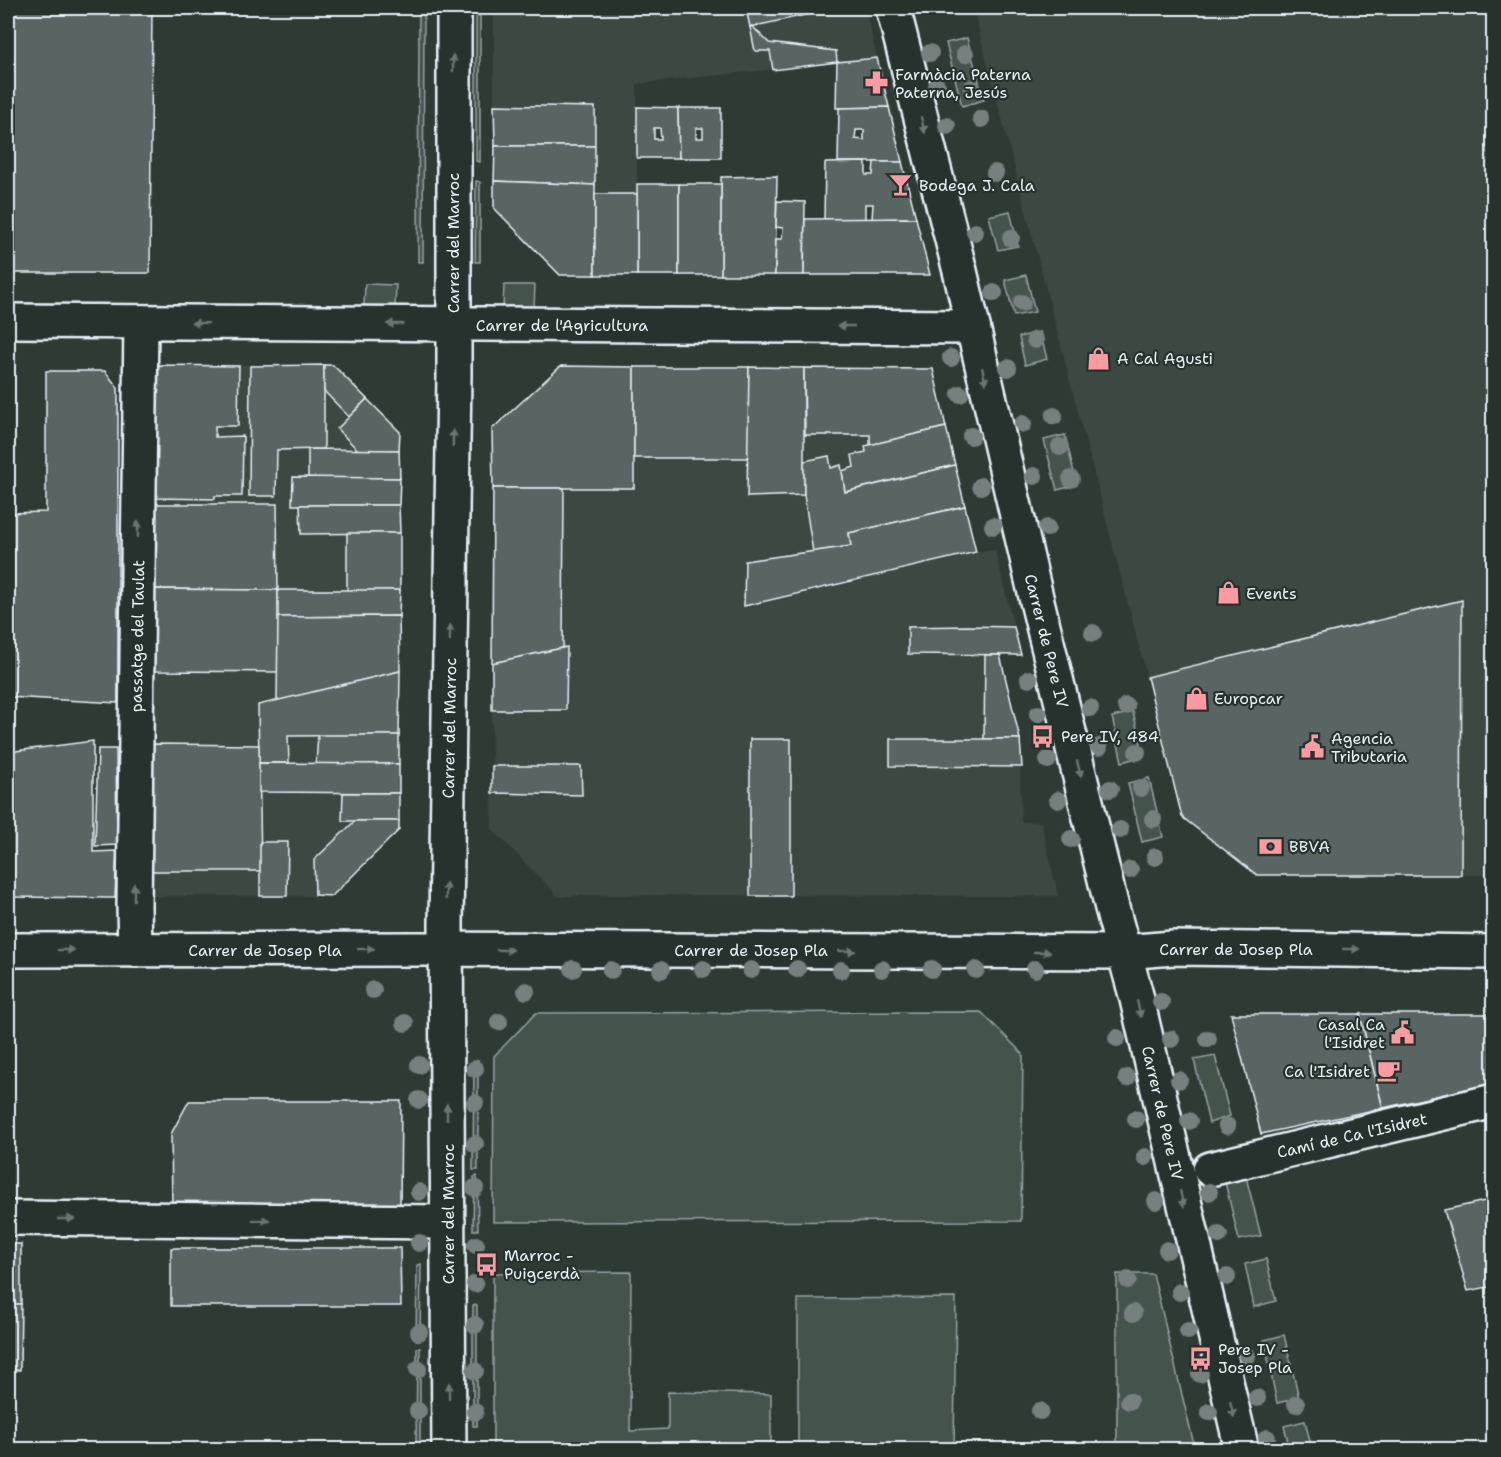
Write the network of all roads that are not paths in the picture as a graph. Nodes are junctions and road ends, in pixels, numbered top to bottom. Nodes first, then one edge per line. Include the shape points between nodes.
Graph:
1 (454, 8) edge
2 (893, 8) edge
3 (8, 321) edge
4 (141, 322) junction
5 (454, 325) junction
6 (973, 327) junction
7 (8, 950) edge
8 (135, 950) junction
9 (447, 950) junction
10 (1124, 952) junction
11 (1494, 952) edge
12 (1494, 1101) edge
13 (1210, 1169) dead end
14 (8, 1218) edge
15 (448, 1222) junction
16 (449, 1449) edge
17 (1242, 1449) edge

5 -> 1 street, Carrer del Marroc
2 -> 6 street, Carrer de Pere IV
3 - 4 street, Carrer de l'Agricultura
5 -> 4 street, Carrer de l'Agricultura
8 -> 4 street, passatge del Taulat
6 -> 5 street, Carrer de l'Agricultura
9 -> 5 street, Carrer del Marroc
6 -> 10 street, Carrer de Pere IV
7 -> 8 street, Carrer de Josep Pla
8 -> 9 street, Carrer de Josep Pla
9 -> 10 street, Carrer de Josep Pla
15 -> 9 street, Carrer del Marroc
10 -> 11 street, Carrer de Josep Pla via 1173,948
10 -> 17 street, Carrer de Pere IV
12 - 13 street, Camí de Ca l'Isidret
14 -> 15 street
16 -> 15 street, Carrer del Marroc

